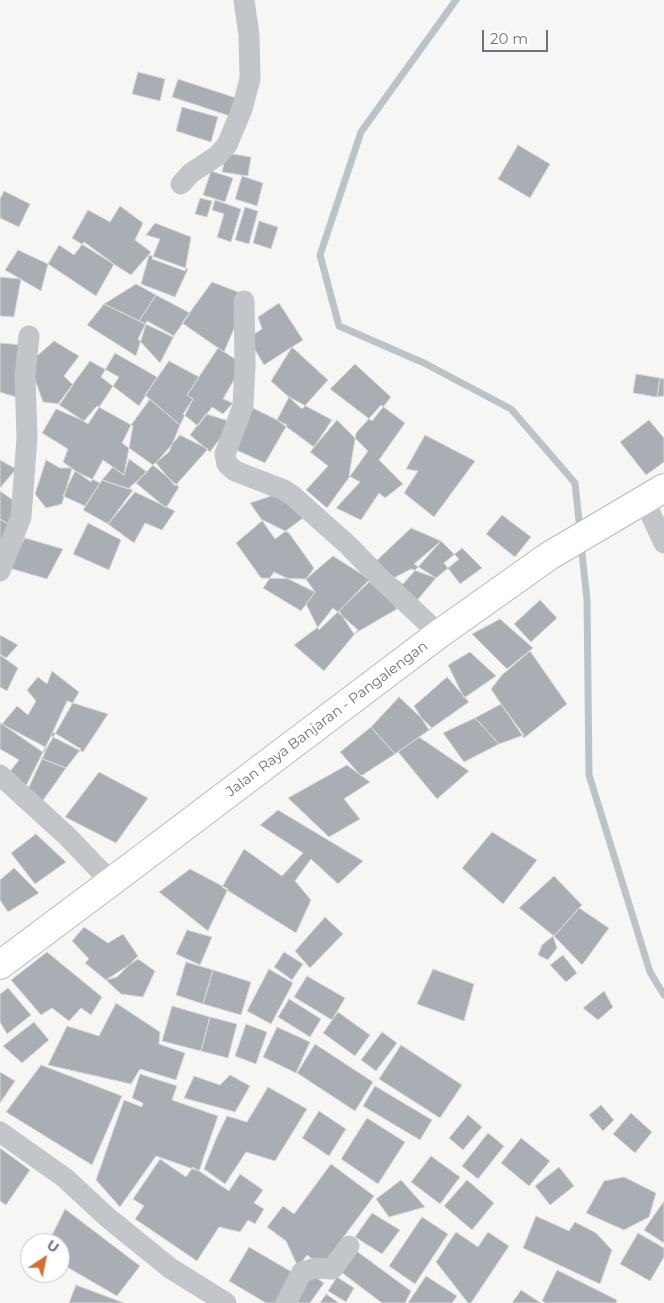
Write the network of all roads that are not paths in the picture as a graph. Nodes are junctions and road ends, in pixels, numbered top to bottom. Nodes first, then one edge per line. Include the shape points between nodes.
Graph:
1 (244, 0) edge
2 (182, 184) dead end
3 (244, 301) dead end
4 (29, 336) dead end
5 (649, 497) edge
6 (664, 542) edge
7 (0, 571) edge
8 (439, 634) junction
9 (0, 775) edge
10 (111, 882) junction
11 (0, 964) edge
12 (0, 1132) edge
13 (349, 1246) dead end
14 (226, 1303) edge
15 (286, 1303) edge

1 - 2 street via 250,79 242,109 227,145
3 - 8 street via 243,406 225,454 227,464 235,471 293,496 350,546
4 - 7 street via 24,376 27,438 21,517
5 - 6 street
5 - 8 main road, Jalan Raya Banjaran - Pangalengan via 549,556
8 - 10 main road, Jalan Raya Banjaran - Pangalengan
9 - 10 street via 67,836
10 - 11 main road, Jalan Raya Banjaran - Pangalengan
12 - 14 street via 65,1178 170,1268
13 - 15 street via 332,1268 302,1272

